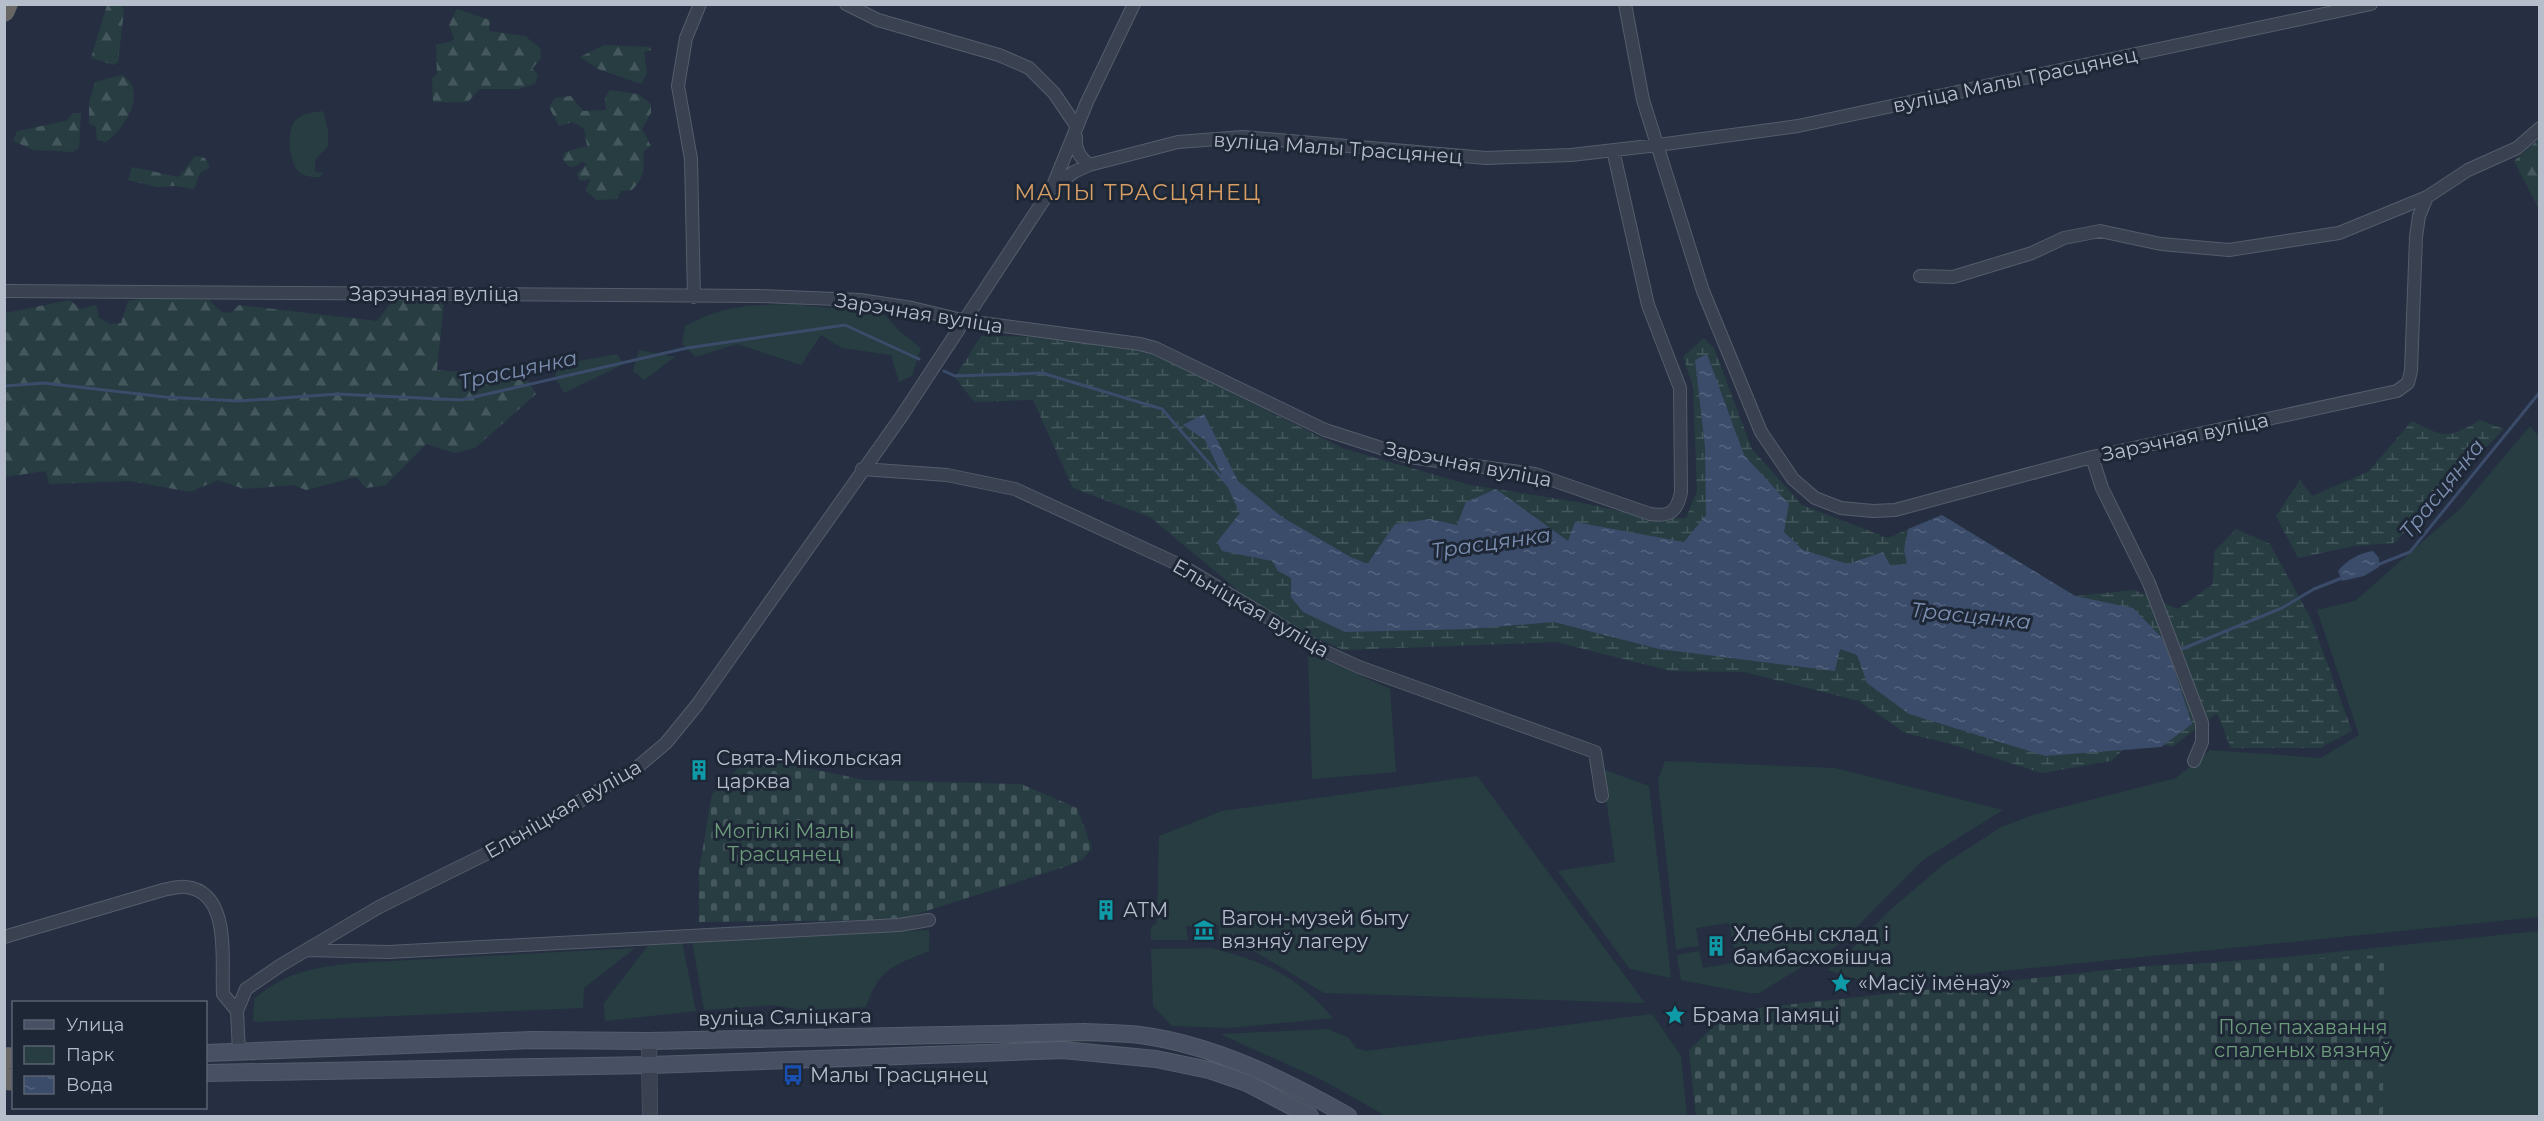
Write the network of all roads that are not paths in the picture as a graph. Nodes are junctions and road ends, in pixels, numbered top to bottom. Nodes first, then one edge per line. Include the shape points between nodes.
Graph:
1 (8, 4) edge
2 (700, 4) edge
3 (846, 4) edge
4 (1134, 4) edge
5 (1625, 4) edge
6 (2370, 4) edge
7 (4, 11) edge
8 (1077, 127) junction
9 (2540, 129) edge
10 (1658, 145) junction
11 (1613, 150) junction
12 (1089, 165) junction
13 (1051, 189) junction
14 (2427, 197) junction
15 (1920, 276) dead end
16 (4, 291) edge
17 (694, 297) junction
18 (966, 321) junction
19 (2092, 457) junction
20 (862, 469) junction
21 (2194, 761) dead end
22 (1602, 796) dead end
23 (929, 920) dead end
24 (4, 937) edge
25 (307, 950) junction
26 (246, 989) junction
27 (223, 994) junction
28 (237, 1011) junction
29 (649, 1041) junction
30 (239, 1052) junction
31 (207, 1053) edge
32 (651, 1065) junction
33 (240, 1072) junction
34 (207, 1073) edge
35 (650, 1116) edge
36 (1310, 1116) edge
37 (1348, 1116) edge

1 - 7 highway
2 - 17 street via 686,38 678,86 691,159
3 - 8 street via 878,20 999,55 1029,68 1054,93
4 - 8 street
5 - 10 street via 1643,100
6 - 10 street, вуліца Малы Трасцянец via 1798,126
8 - 12 street via 1075,147
8 - 13 street
9 - 14 street via 2517,148 2468,170
10 - 11 street, вуліца Малы Трасцянец
10 - 19 street, Зарэчная вуліца via 1702,291 1746,399 1778,461 1803,489 1841,508 1895,510
11 - 12 street, вуліца Малы Трасцянец via 1571,155 1454,157 1243,137 1178,142
11 - 18 street, Зарэчная вуліца via 1648,305 1680,388 1681,492 1678,505 1664,516 1535,474 1409,457 1346,437 1300,419 1155,348
12 - 13 street, вуліца Малы Трасцянец
13 - 18 street, вуліца Малы Трасцянец
14 - 15 street via 2339,233 2229,250 2161,244 2100,231 2064,238 2032,253 1953,277
14 - 19 street, Зарэчная вуліца via 2416,237 2413,357 2408,384 2376,397
16 - 17 street, Зарэчная вуліца
17 - 18 street, Зарэчная вуліца via 860,300
18 - 20 street, Ельніцкая вуліца
19 - 21 street via 2102,488 2149,584 2202,723 2202,742
20 - 22 street, Ельніцкая вуліца via 947,475 1015,489 1184,567 1359,668 1595,752
20 - 25 street, Ельніцкая вуліца via 697,705 659,750 608,786
23 - 25 street via 899,925 388,952
24 - 27 street via 185,886 209,899 217,910 221,923
25 - 26 street, Ельніцкая вуліца
26 - 27 street
26 - 28 street
27 - 28 street
28 - 30 street
29 - 30 main road, вуліца Сяліцкага via 532,1040
29 - 32 street
29 - 37 main road, вуліца Сяліцкага via 1085,1032 1139,1035 1251,1066
30 - 31 main road, вуліца Сяліцкага
30 - 33 main road
32 - 33 main road, вуліца Сяліцкага
32 - 35 street
32 - 36 main road, вуліца Сяліцкага via 1063,1050 1107,1052 1209,1070 1247,1083
33 - 34 main road, вуліца Сяліцкага

